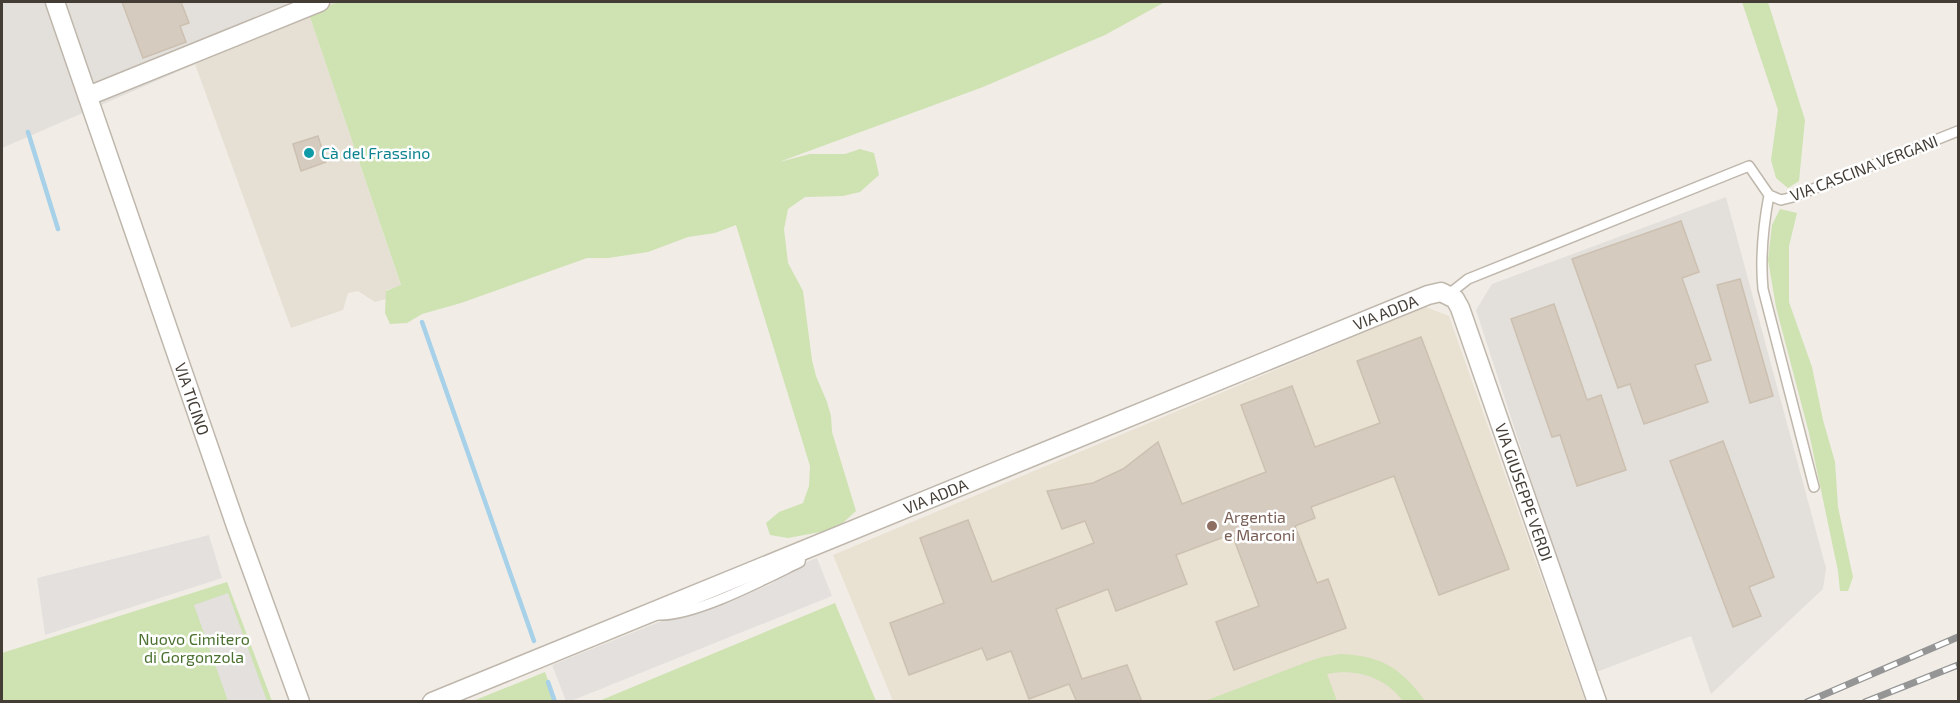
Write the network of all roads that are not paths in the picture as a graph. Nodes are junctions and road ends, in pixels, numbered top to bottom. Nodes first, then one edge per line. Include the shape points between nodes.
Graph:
1 (55, 2) edge
2 (320, 2) edge
3 (88, 96) junction
4 (1959, 131) edge
5 (1769, 195) junction
6 (1445, 293) junction
7 (1814, 487) dead end
8 (301, 700) edge
9 (432, 702) edge
10 (1597, 702) edge

1 - 3 street, VIA TICINO
2 - 3 street
3 - 8 street, VIA TICINO via 236,526
4 - 5 lane, VIA CASCINA VERGANI via 1793,197 1781,200
5 - 6 lane, VIA ADDA via 1749,166 1468,279
5 - 7 lane via 1762,244 1763,289
6 - 9 street, VIA ADDA via 1428,295
6 - 10 street, VIA GIUSEPPE VERDI via 1460,308

